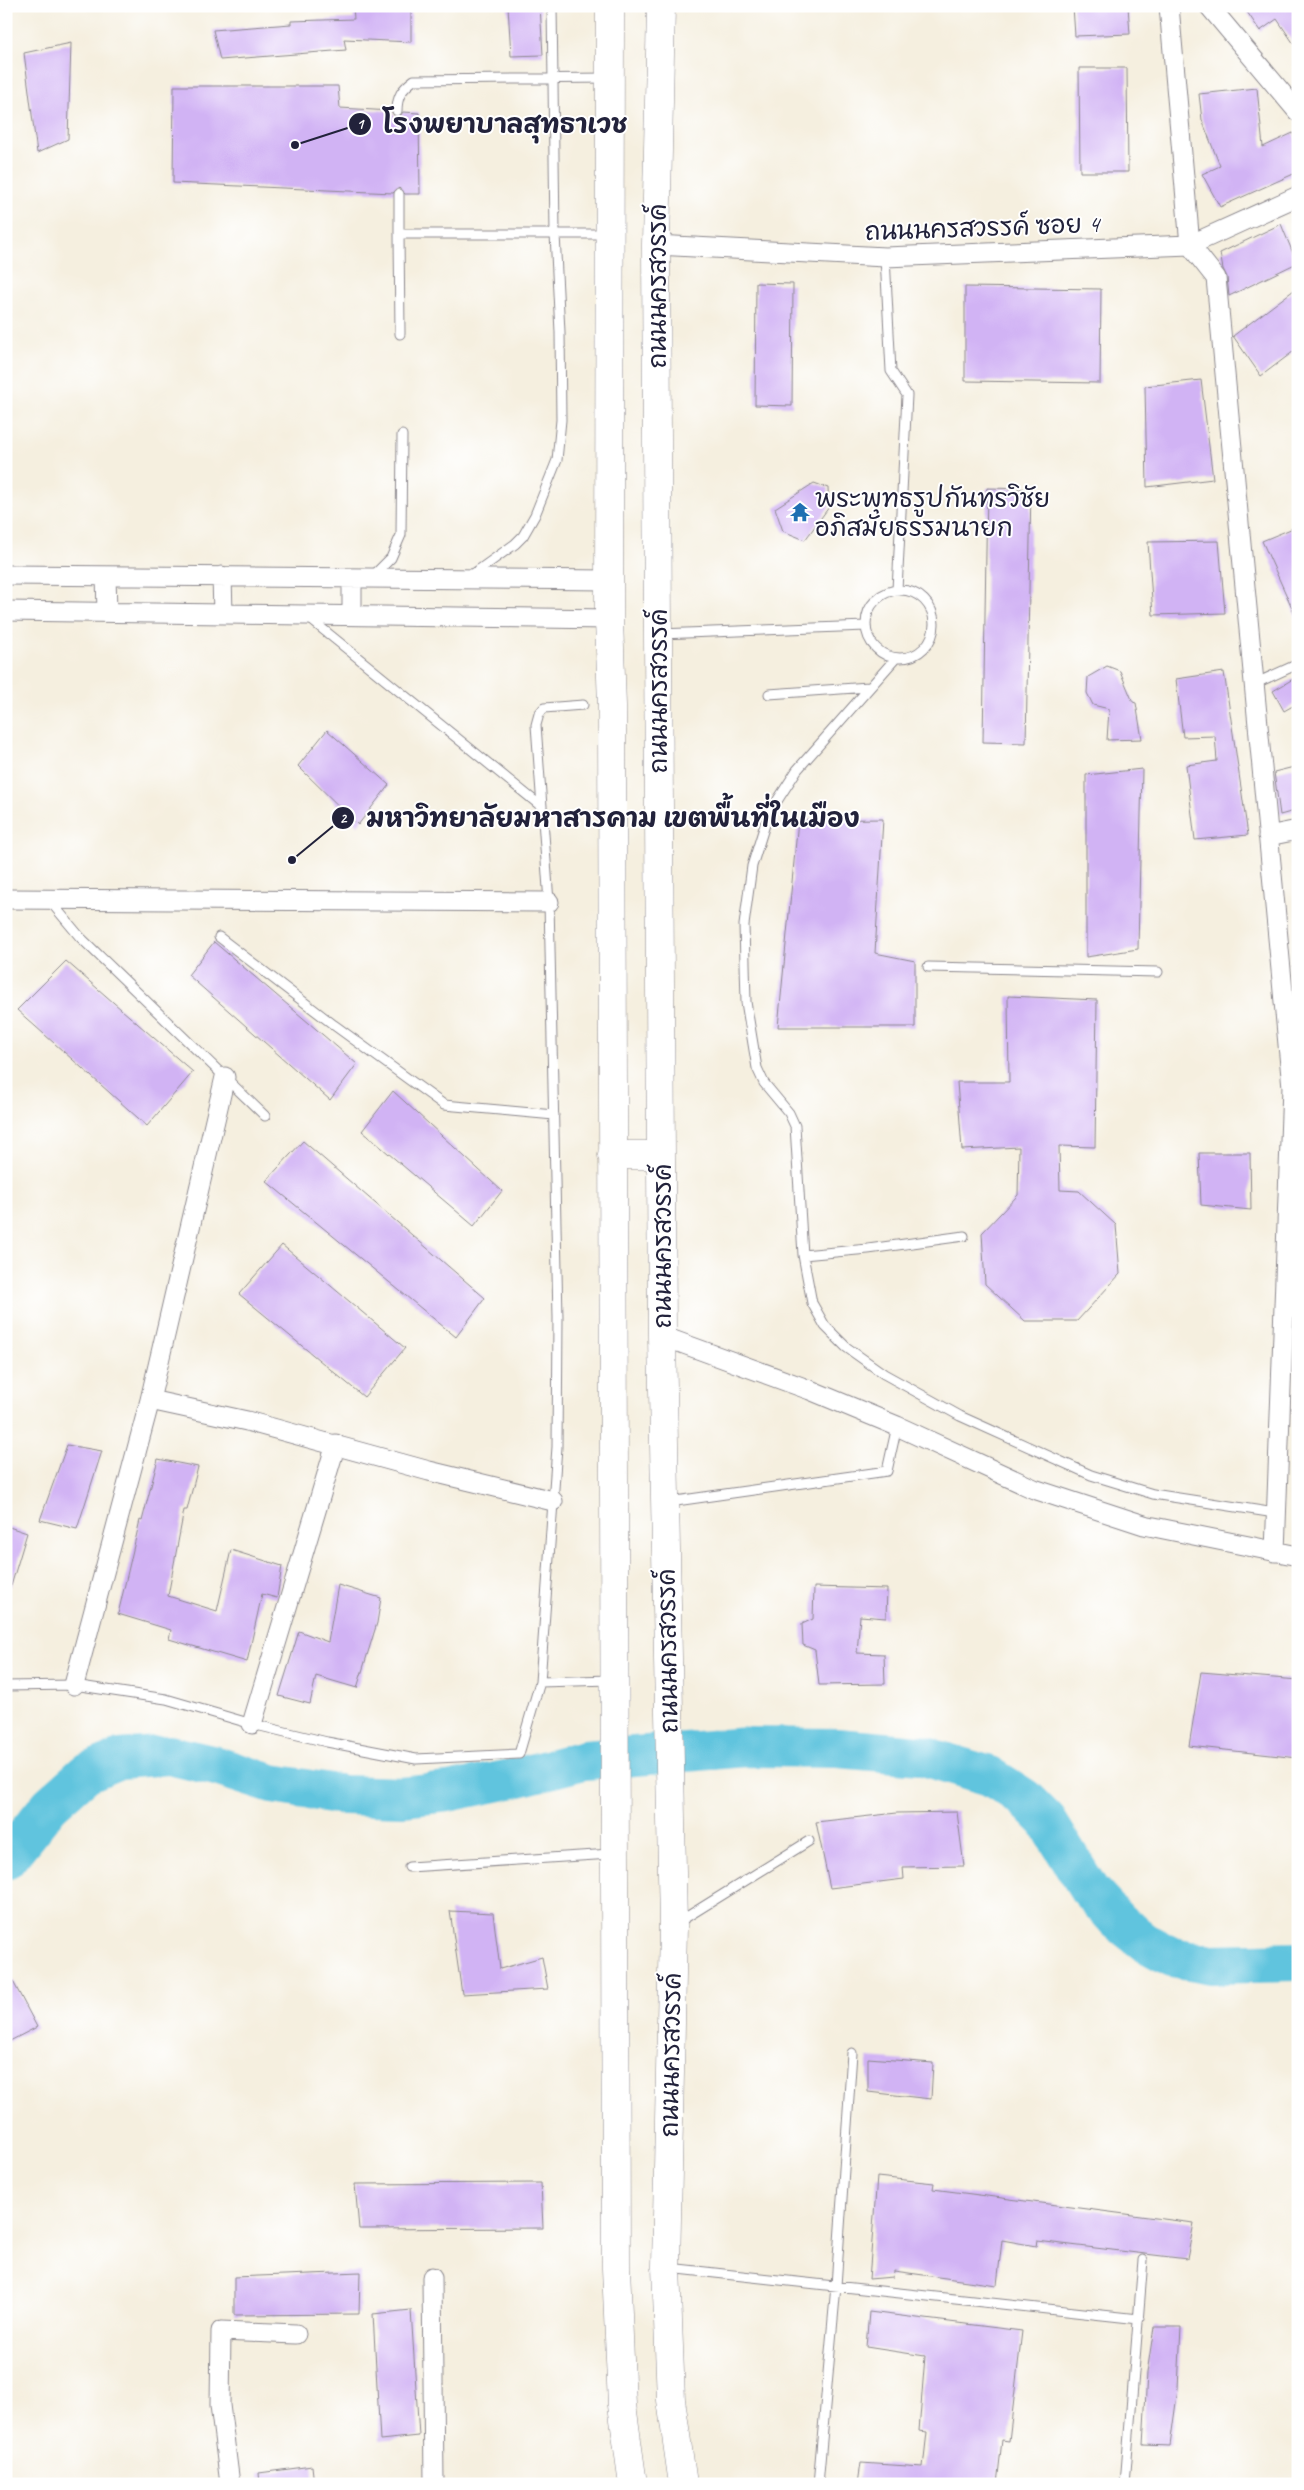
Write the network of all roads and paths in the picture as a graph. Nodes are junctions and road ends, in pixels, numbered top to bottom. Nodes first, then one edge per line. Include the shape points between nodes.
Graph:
1 (552, 6) edge
2 (610, 6) edge
3 (661, 6) edge
4 (1169, 6) edge
5 (1216, 9) edge
6 (553, 78) junction
7 (610, 78) junction
8 (398, 112) dead end
9 (1298, 112) edge
10 (399, 194) dead end
11 (1298, 196) edge
12 (399, 234) junction
13 (555, 234) junction
14 (610, 234) junction
15 (656, 245) junction
16 (1190, 245) junction
17 (885, 256) junction
18 (400, 334) dead end
19 (402, 435) dead end
20 (6, 575) edge
21 (106, 576) junction
22 (222, 576) junction
23 (361, 578) junction
24 (466, 578) junction
25 (609, 580) junction
26 (897, 590) junction
27 (6, 611) edge
28 (107, 612) junction
29 (223, 614) junction
30 (304, 615) junction
31 (352, 616) junction
32 (609, 619) junction
33 (866, 626) junction
34 (658, 635) junction
35 (895, 658) junction
36 (1298, 664) edge
37 (1254, 684) junction
38 (870, 687) junction
39 (769, 694) dead end
40 (583, 706) dead end
41 (542, 807) junction
42 (1298, 830) edge
43 (1268, 836) junction
44 (6, 899) edge
45 (48, 899) junction
46 (550, 902) junction
47 (219, 937) dead end
48 (928, 967) dead end
49 (1158, 972) dead end
50 (225, 1077) junction
51 (1295, 1085) edge
52 (554, 1115) junction
53 (265, 1116) dead end
54 (612, 1155) junction
55 (661, 1155) junction
56 (964, 1236) dead end
57 (803, 1255) junction
58 (662, 1336) junction
59 (150, 1400) junction
60 (897, 1426) junction
61 (336, 1444) junction
62 (553, 1501) junction
63 (666, 1502) junction
64 (1275, 1513) junction
65 (1275, 1552) junction
66 (1298, 1556) edge
67 (540, 1682) junction
68 (74, 1685) junction
69 (6, 1686) edge
70 (614, 1690) junction
71 (252, 1724) junction
72 (809, 1841) dead end
73 (614, 1854) junction
74 (409, 1867) dead end
75 (673, 1926) junction
76 (852, 2053) dead end
77 (1143, 2260) dead end
78 (666, 2268) junction
79 (432, 2278) dead end
80 (836, 2286) junction
81 (1138, 2319) junction
82 (296, 2334) dead end
83 (230, 2484) edge
84 (434, 2484) edge
85 (633, 2484) edge
86 (683, 2484) edge
87 (818, 2484) edge
88 (1125, 2484) edge

1 - 6 lane
2 - 7 main road, ถนนนครสวรรค์
3 - 15 main road, ถนนนครสวรรค์
4 - 16 street
5 - 9 street
6 - 7 lane
6 - 8 lane via 414,80 401,92
6 - 13 lane
7 - 14 main road, ถนนนครสวรรค์
10 - 12 lane
11 - 16 street, ถนนนครสวรรค์ ซอย 4
12 - 13 lane
12 - 18 lane
13 - 14 lane
13 - 24 lane via 561,420 557,460 522,536
14 - 25 main road, ถนนนครสวรรค์
15 - 17 street, ถนนนครสวรรค์ ซอย 4
15 - 34 main road, ถนนนครสวรรค์
16 - 17 street, ถนนนครสวรรค์ ซอย 4
16 - 37 street via 1216,278
17 - 26 lane via 891,371 907,395
19 - 23 lane via 401,535 391,558
20 - 21 street
21 - 22 street
21 - 28 street
22 - 23 street
22 - 29 street
23 - 24 street
23 - 31 street
24 - 25 street
25 - 32 main road, ถนนนครสวรรค์
26 - 33 lane via 887,592 870,606
26 - 35 lane via 909,590 920,596 928,604 935,625 927,646 918,654
27 - 28 street
28 - 29 street
29 - 30 street
30 - 31 street
30 - 41 lane
31 - 32 street
32 - 54 main road, ถนนนครสวรรค์ via 612,706
33 - 34 lane
33 - 35 lane via 868,638 875,648
34 - 55 main road, ถนนนครสวรรค์
35 - 38 lane
36 - 37 lane
37 - 43 street
38 - 39 lane
38 - 57 lane via 797,770 768,815 752,866 744,925 746,1002 757,1068 795,1126
40 - 41 lane via 544,708 539,714 536,725
41 - 46 lane
42 - 43 street
43 - 51 street
44 - 45 street
45 - 46 street
45 - 50 lane via 80,937
46 - 52 lane
47 - 52 lane via 444,1105
48 - 49 lane
50 - 53 lane
50 - 59 street
51 - 64 street
52 - 62 lane via 558,1318 557,1448
54 - 55 main road
54 - 70 main road, ถนนนครสวรรค์
55 - 58 main road, ถนนนครสวรรค์
56 - 57 lane
57 - 64 lane via 812,1303 825,1326 846,1348 884,1374 960,1416 1091,1475 1153,1494
58 - 60 street via 810,1390
58 - 63 main road, ถนนนครสวรรค์
59 - 61 street
59 - 68 street
60 - 63 lane via 887,1471
60 - 65 street via 1034,1489 1144,1525
61 - 62 street
61 - 71 street
62 - 67 lane
63 - 75 main road, ถนนนครสวรรค์
64 - 65 street
65 - 66 street
67 - 70 lane
67 - 71 lane via 519,1754 416,1759
68 - 69 lane
68 - 71 lane via 166,1699
70 - 73 main road, ถนนนครสวรรค์
72 - 75 lane
73 - 74 lane
73 - 85 main road, ถนนนครสวรรค์ via 618,2336 622,2405
75 - 78 main road, ถนนนครสวรรค์
76 - 80 lane
77 - 81 lane
78 - 80 lane
78 - 86 main road, ถนนนครสวรรค์ via 671,2400
79 - 84 street
80 - 81 lane
80 - 87 lane
81 - 88 lane
82 - 83 street via 221,2331 220,2405

